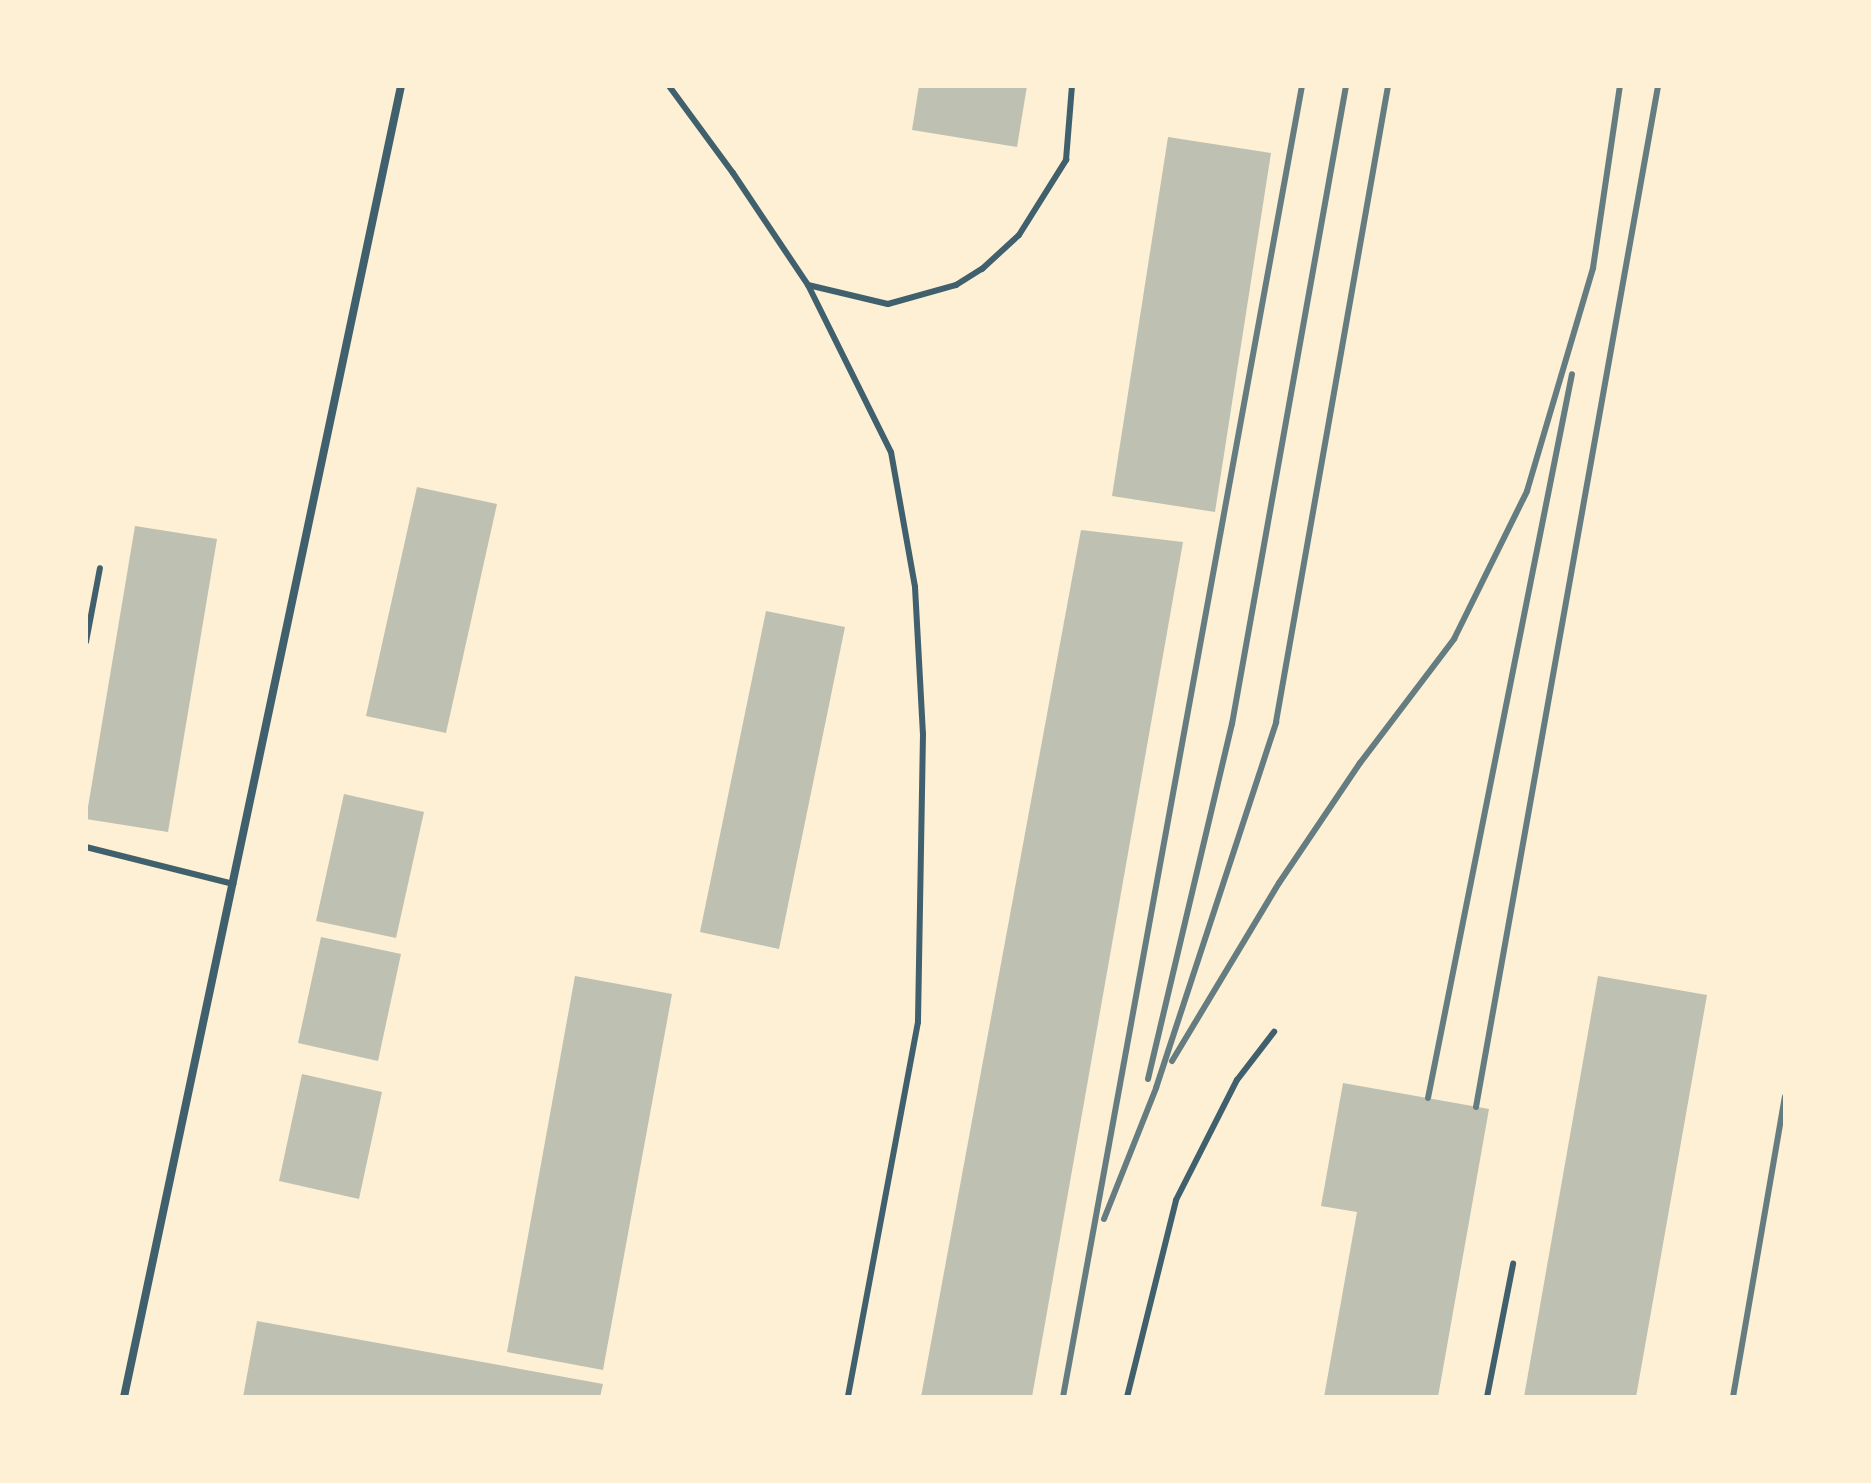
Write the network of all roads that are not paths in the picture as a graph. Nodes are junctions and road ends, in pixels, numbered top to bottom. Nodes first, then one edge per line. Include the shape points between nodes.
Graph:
1 (401, 86) edge
2 (669, 86) edge
3 (1072, 86) edge
4 (808, 285) junction
5 (100, 568) dead end
6 (86, 642) edge
7 (86, 847) edge
8 (233, 884) junction
9 (1274, 1032) dead end
10 (1513, 1264) dead end
11 (124, 1397) edge
12 (848, 1397) edge
13 (1127, 1397) edge
14 (1487, 1397) edge

1 - 8 street
2 - 4 lane
3 - 4 lane via 1066,160 1019,235 982,269 956,285 888,304
4 - 12 lane via 891,452 915,587 923,734 918,1022
5 - 6 lane
7 - 8 lane
8 - 11 street
9 - 13 lane via 1237,1080 1176,1200
10 - 14 lane

